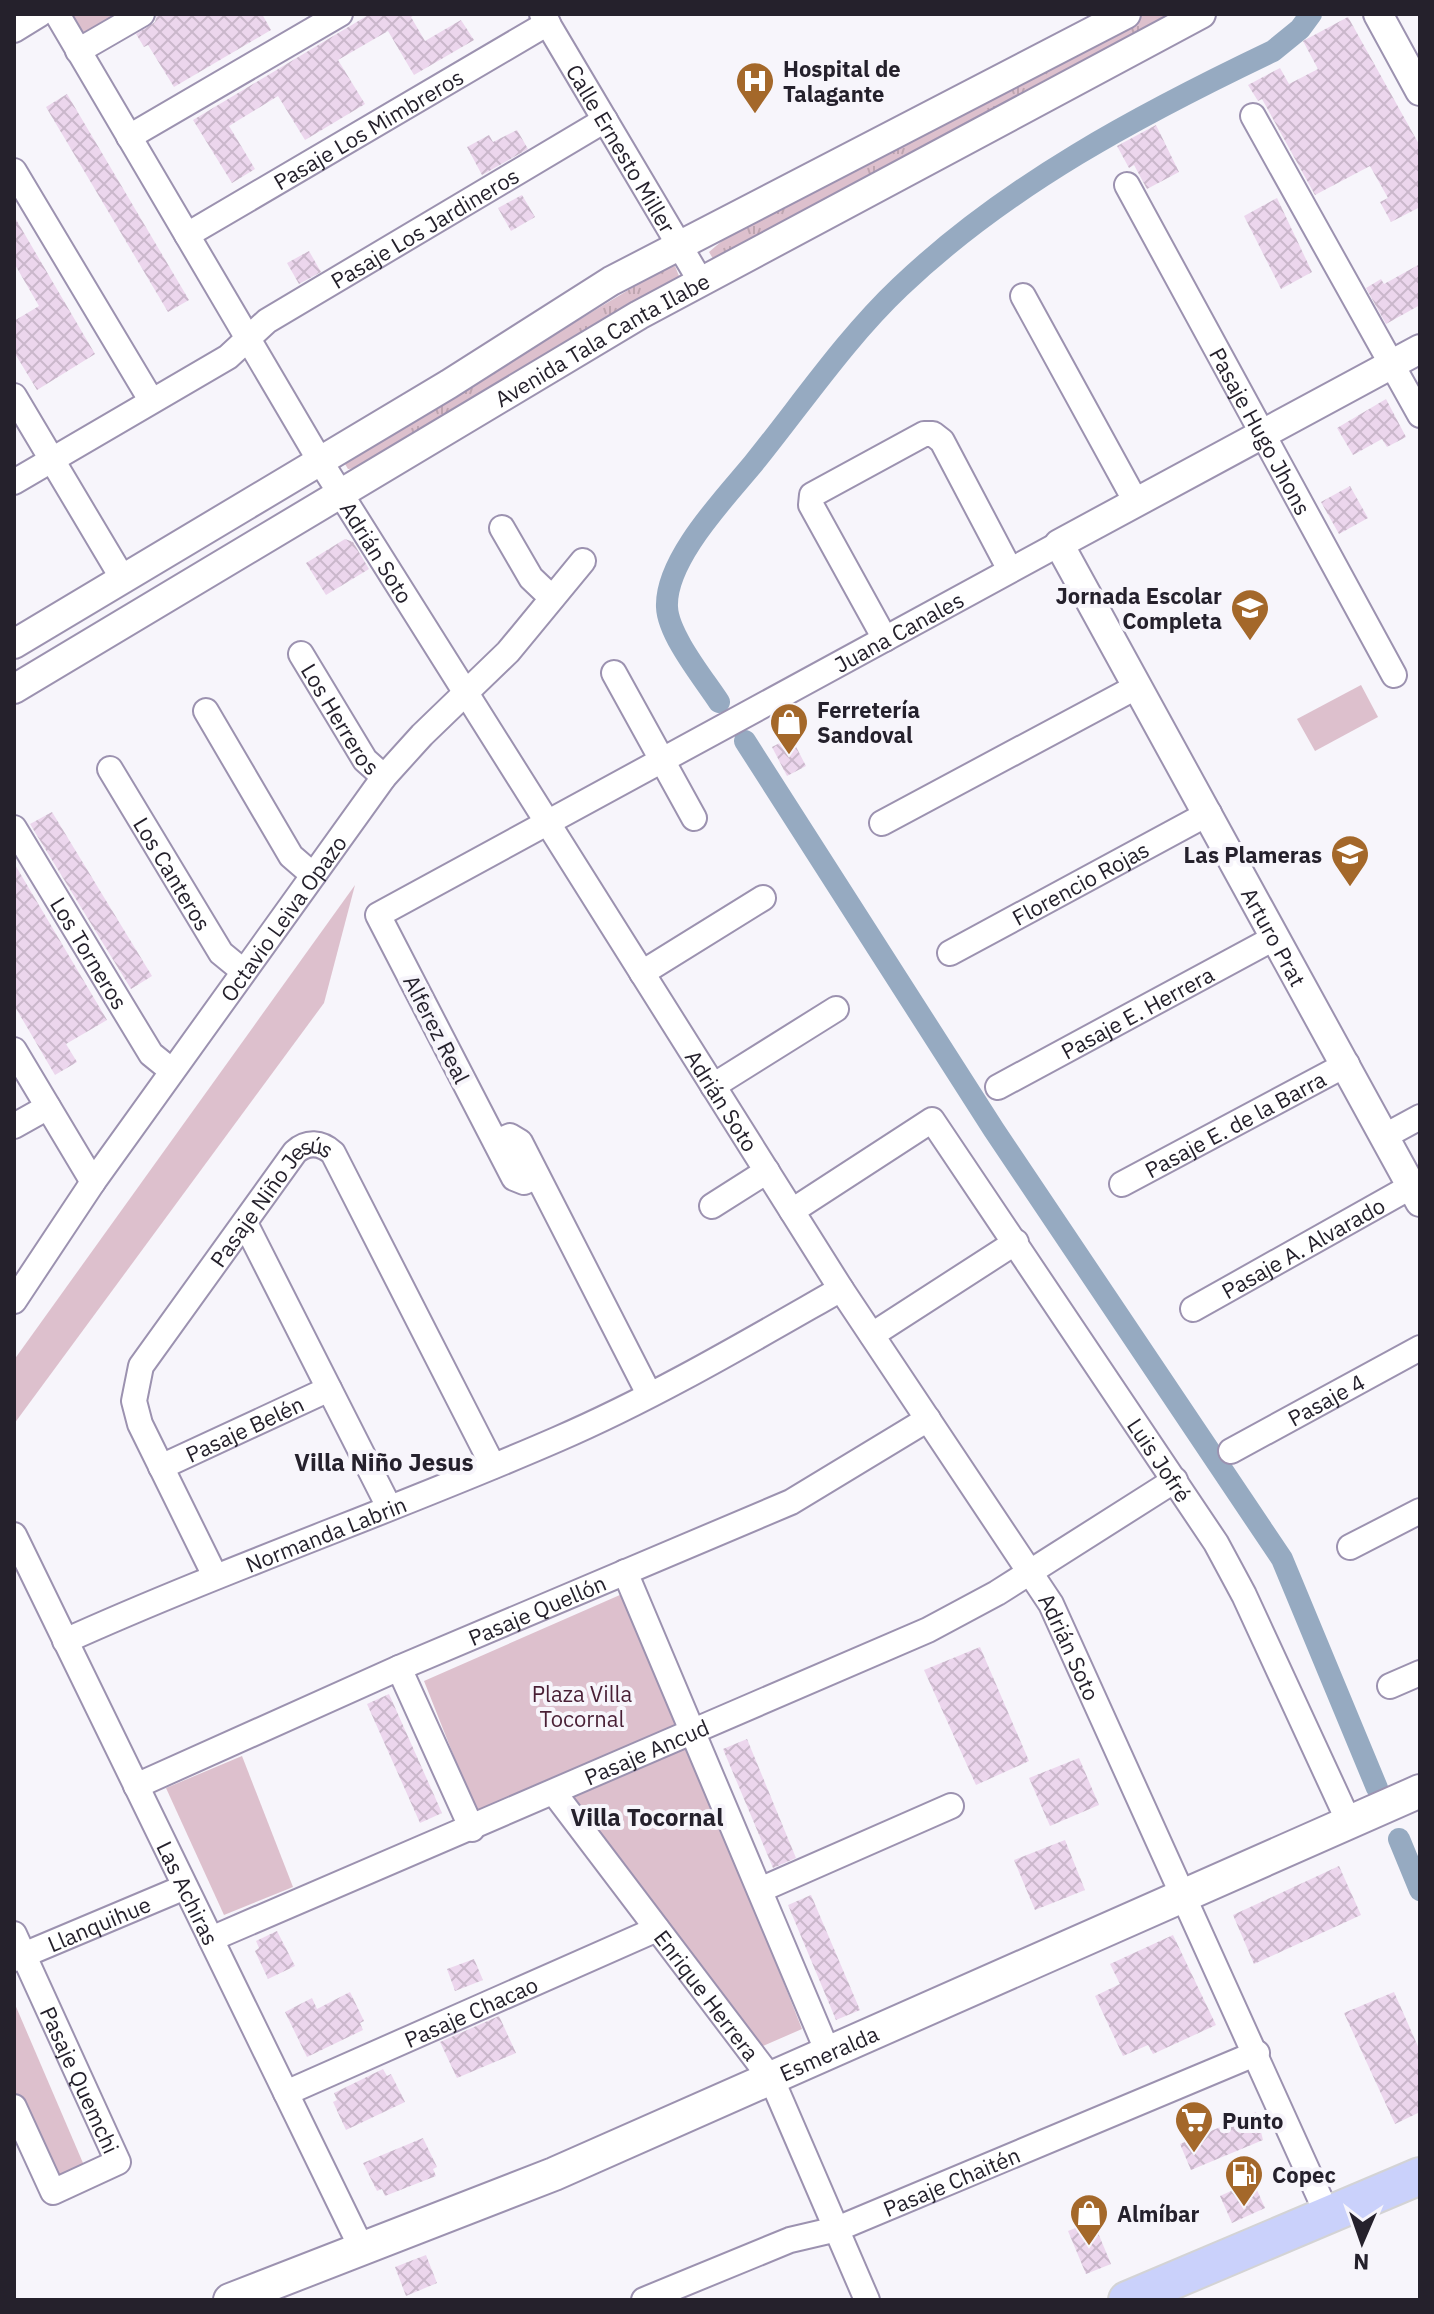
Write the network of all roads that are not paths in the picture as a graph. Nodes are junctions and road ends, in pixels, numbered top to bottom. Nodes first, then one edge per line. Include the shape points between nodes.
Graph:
1 (40, 14) edge
2 (57, 14) edge
3 (142, 14) edge
4 (340, 14) edge
5 (1126, 14) edge
6 (1201, 14) edge
7 (1378, 14) edge
8 (545, 19) edge
9 (14, 30) edge
10 (78, 51) junction
11 (1420, 91) edge
12 (1253, 116) dead end
13 (605, 120) junction
14 (129, 137) junction
15 (14, 171) edge
16 (1127, 185) dead end
17 (187, 235) junction
18 (680, 246) junction
19 (701, 282) junction
20 (1023, 296) dead end
21 (248, 339) junction
22 (1420, 349) edge
23 (1391, 364) junction
24 (14, 396) edge
25 (151, 400) junction
26 (1420, 415) edge
27 (1263, 434) junction
28 (52, 460) junction
29 (320, 461) junction
30 (14, 482) edge
31 (341, 495) junction
32 (1136, 502) junction
33 (502, 528) dead end
34 (1059, 544) junction
35 (583, 561) dead end
36 (1010, 570) junction
37 (123, 579) junction
38 (552, 598) junction
39 (885, 639) junction
40 (14, 644) edge
41 (301, 654) dead end
42 (614, 673) dead end
43 (1394, 675) dead end
44 (1138, 686) junction
45 (14, 689) edge
46 (466, 694) junction
47 (206, 711) dead end
48 (662, 760) junction
49 (110, 769) dead end
50 (384, 777) junction
51 (1209, 813) junction
52 (694, 818) dead end
53 (547, 823) junction
54 (882, 823) dead end
55 (14, 828) edge
56 (313, 875) junction
57 (763, 898) dead end
58 (378, 915) joint
59 (1276, 937) junction
60 (950, 953) dead end
61 (243, 971) junction
62 (642, 973) junction
63 (836, 1009) dead end
64 (14, 1050) edge
65 (1347, 1064) junction
66 (172, 1071) junction
67 (713, 1086) junction
68 (998, 1087) dead end
69 (48, 1107) junction
70 (1420, 1117) edge
71 (14, 1126) edge
72 (1385, 1136) junction
73 (767, 1171) junction
74 (93, 1182) junction
75 (1122, 1184) dead end
76 (1416, 1194) edge
77 (712, 1206) dead end
78 (792, 1211) junction
79 (245, 1223) junction
80 (1016, 1242) junction
81 (841, 1289) junction
82 (14, 1301) edge
83 (1193, 1309) dead end
84 (872, 1335) junction
85 (1420, 1348) edge
86 (329, 1389) junction
87 (649, 1394) junction
88 (928, 1419) junction
89 (1231, 1451) dead end
90 (493, 1466) junction
91 (161, 1467) junction
92 (1175, 1480) junction
93 (389, 1507) junction
94 (1420, 1511) edge
95 (14, 1535) edge
96 (1350, 1547) dead end
97 (625, 1572) junction
98 (1031, 1572) junction
99 (215, 1576) junction
100 (65, 1641) junction
101 (399, 1668) junction
102 (1420, 1673) edge
103 (1390, 1686) dead end
104 (693, 1732) junction
105 (136, 1786) junction
106 (1420, 1791) edge
107 (555, 1794) junction
108 (951, 1806) dead end
109 (1348, 1820) junction
110 (472, 1829) junction
111 (185, 1887) junction
112 (760, 1890) junction
113 (1185, 1896) junction
114 (657, 1929) junction
115 (211, 1939) junction
116 (17, 1949) edge
117 (1257, 2053) junction
118 (829, 2055) junction
119 (772, 2080) junction
120 (286, 2093) junction
121 (14, 2107) edge
122 (1420, 2176) edge
123 (1328, 2216) junction
124 (837, 2229) junction
125 (362, 2249) junction
126 (1144, 2296) edge
127 (230, 2300) edge
128 (644, 2300) edge
129 (867, 2300) edge

1 - 9 street
2 - 10 street, Adrián Soto
3 - 10 street
4 - 14 street
5 - 18 street, Avenida Tala Canta Ilabe
6 - 19 street, Avenida Tala Canta Ilabe
7 - 11 street
8 - 13 street, Calle Ernesto Miller
8 - 17 street, Pasaje Los Mimbreros
10 - 14 street, Adrián Soto
12 - 23 street
13 - 18 street, Calle Ernesto Miller
13 - 21 street, Pasaje Los Jardineros via 267,321
14 - 17 street, Adrián Soto
15 - 25 street
16 - 27 street, Pasaje Hugo Jhons
17 - 21 street, Adrián Soto
18 - 19 street, Calle Ernesto Miller
18 - 29 street, Avenida Tala Canta Ilabe via 611,281
19 - 31 street, Avenida Tala Canta Ilabe via 563,359
20 - 32 street
21 - 25 street, Pasaje Los Jardineros via 228,357
21 - 29 street, Adrián Soto
22 - 23 street, Juana Canales
23 - 26 street
23 - 27 street, Juana Canales
24 - 28 street
25 - 28 street, Pasaje Los Jardineros
27 - 32 street, Juana Canales
27 - 43 street, Pasaje Hugo Jhons
28 - 30 street, Pasaje Los Jardineros
28 - 37 street
29 - 31 street, Adrián Soto
29 - 37 street, Avenida Tala Canta Ilabe
31 - 45 street, Avenida Tala Canta Ilabe
31 - 46 street, Adrián Soto
32 - 34 street, Juana Canales
33 - 38 street via 531,578
34 - 36 street, Juana Canales
34 - 44 street, Arturo Prat
35 - 38 street, Octavio Leiva Opazo
36 - 39 street, Juana Canales
36 - 39 street via 942,441 933,434 924,434 812,495 811,505
37 - 40 street, Avenida Tala Canta Ilabe
38 - 46 street, Octavio Leiva Opazo
39 - 48 street, Juana Canales
41 - 50 street, Los Herreros via 365,760
42 - 48 street
44 - 51 street, Arturo Prat
44 - 54 street
46 - 50 street, Octavio Leiva Opazo
46 - 53 street, Adrián Soto
47 - 56 street via 291,856
48 - 52 street
48 - 53 street, Juana Canales
49 - 61 street, Los Canteros via 221,953
50 - 56 street, Octavio Leiva Opazo
51 - 59 street, Arturo Prat
51 - 60 street, Florencio Rojas
53 - 58 street, Juana Canales
53 - 62 street, Adrián Soto
55 - 66 street, Los Torneros via 151,1054
56 - 61 street, Octavio Leiva Opazo
57 - 62 street
58 - 87 street, Alferez Real via 517,1181 537,1176
59 - 65 street, Arturo Prat
59 - 68 street, Pasaje E. Herrera
61 - 66 street, Octavio Leiva Opazo
62 - 67 street, Adrián Soto
63 - 67 street
64 - 69 street
65 - 72 street, Arturo Prat
65 - 75 street, Pasaje E. de la Barra
66 - 74 street, Octavio Leiva Opazo
67 - 73 street, Adrián Soto
69 - 71 street
69 - 74 street
70 - 72 street
72 - 76 street, Arturo Prat
73 - 77 street
73 - 78 street, Adrián Soto
74 - 82 street, Octavio Leiva Opazo
76 - 83 street, Pasaje A. Alvarado
78 - 80 street, Luis Jofré via 932,1120
78 - 81 street, Adrián Soto
79 - 86 street
79 - 90 street, Pasaje Niño Jesús via 300,1148 319,1144 333,1153
79 - 91 street, Pasaje Niño Jesús via 136,1377 136,1413
80 - 84 street
80 - 92 street, Luis Jofré
81 - 84 street, Adrián Soto
81 - 87 street, Normanda Labrin
84 - 88 street, Adrián Soto
85 - 89 street, Pasaje 4
86 - 91 street, Pasaje Belén
86 - 93 street
87 - 90 street, Normanda Labrin
88 - 97 street, Pasaje Quellón via 791,1502
88 - 98 street, Adrián Soto
90 - 93 street, Normanda Labrin
91 - 99 street, Pasaje Niño Jesús
92 - 98 street, Pasaje Ancud
92 - 109 street, Luis Jofré via 1244,1595
93 - 99 street, Normanda Labrin
94 - 96 street
95 - 100 street, Las Achiras
97 - 101 street, Pasaje Quellón
97 - 104 street
98 - 104 street, Pasaje Ancud via 928,1630
98 - 113 street, Adrián Soto via 1075,1650
99 - 100 street, Normanda Labrin
100 - 105 street, Las Achiras
101 - 105 street, Pasaje Quellón
101 - 110 street
102 - 103 street
104 - 107 street, Pasaje Ancud
104 - 112 street
105 - 111 street, Las Achiras
106 - 109 main road, Esmeralda
107 - 110 street, Pasaje Ancud
107 - 114 street, Enrique Herrera
108 - 112 street
109 - 113 main road, Esmeralda
110 - 115 street, Pasaje Ancud
111 - 115 street, Las Achiras
111 - 116 street, Llanquihue
112 - 118 street
113 - 117 street, Adrián Soto
113 - 118 main road, Esmeralda
114 - 119 street, Enrique Herrera
114 - 120 street, Pasaje Chacao
115 - 120 street, Las Achiras
116 - 121 street, Pasaje Quemchi via 118,2162 53,2192
117 - 123 street, Adrián Soto
117 - 124 street, Pasaje Chaitén
118 - 119 main road, Esmeralda
119 - 124 street, Enrique Herrera
119 - 125 main road, Esmeralda via 463,2212
120 - 125 street, Las Achiras
122 - 123 main road
123 - 126 main road
124 - 128 street, Pasaje Chaitén via 790,2240
124 - 129 street, Enrique Herrera
125 - 127 main road, Esmeralda

